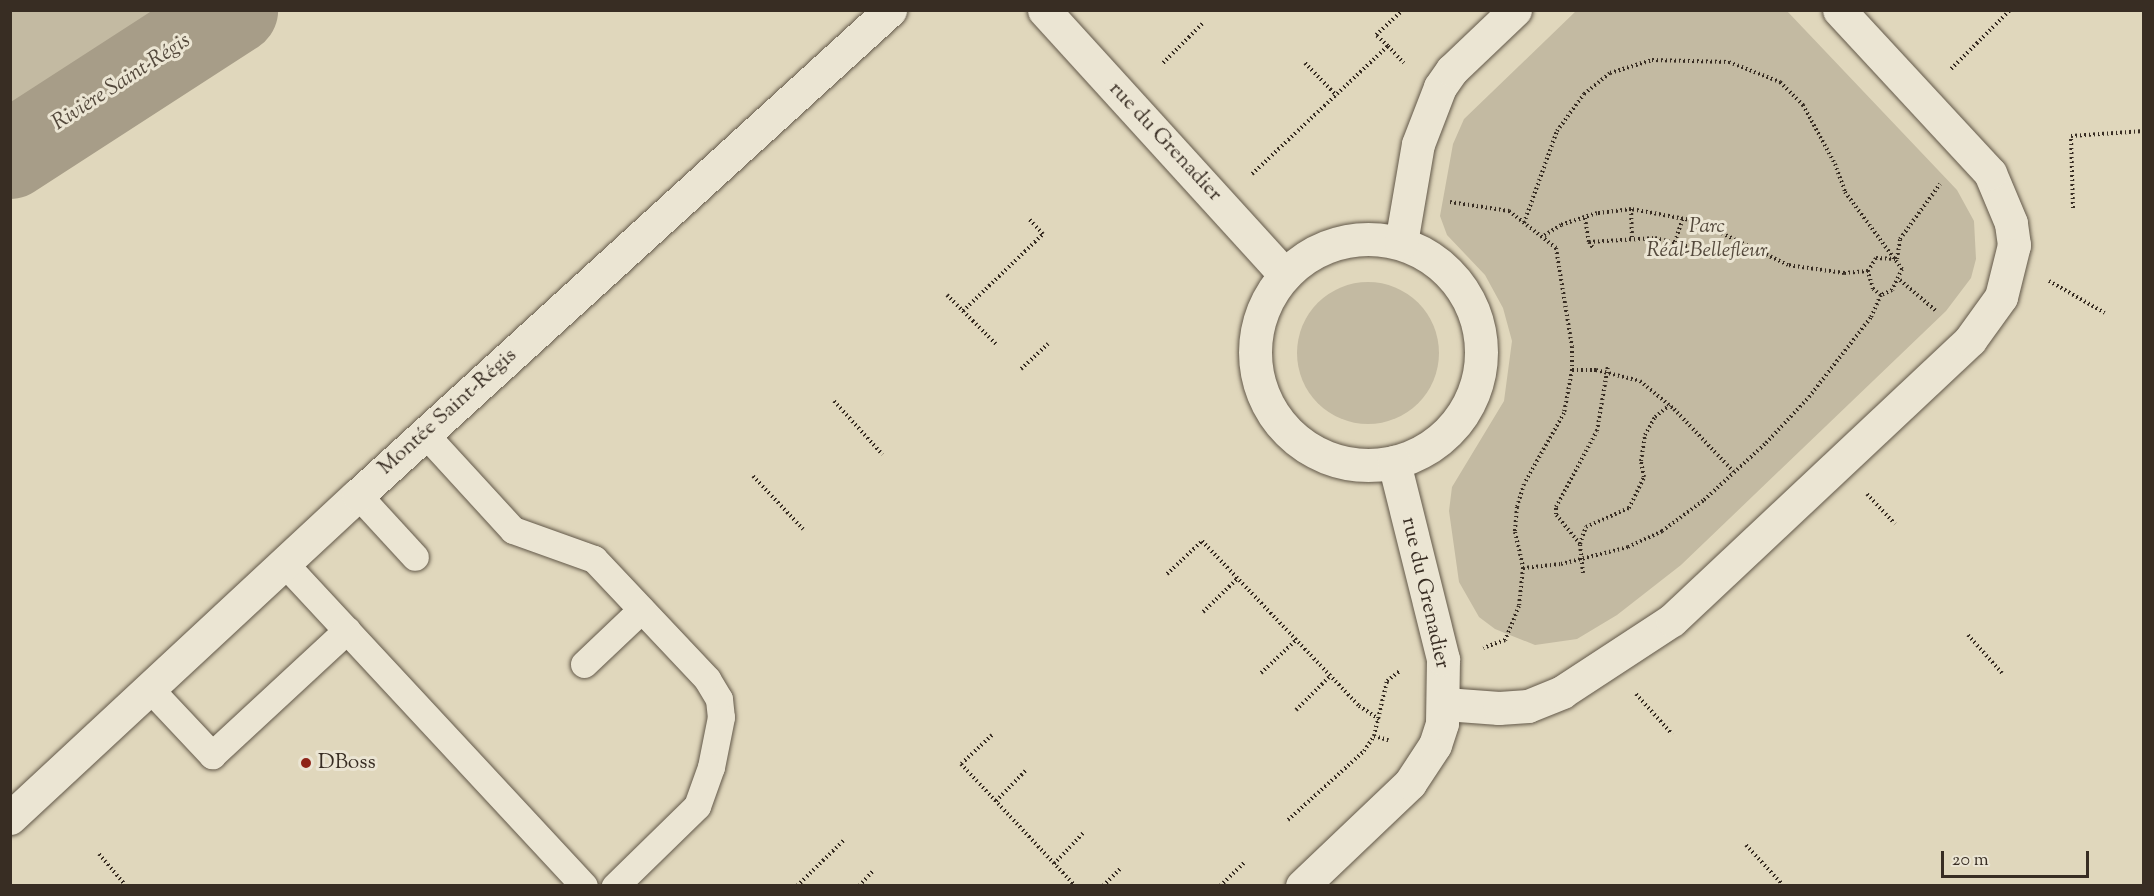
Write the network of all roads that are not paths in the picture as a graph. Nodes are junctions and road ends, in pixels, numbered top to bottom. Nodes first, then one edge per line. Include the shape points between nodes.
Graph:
1 (890, 10) edge
2 (1044, 10) edge
3 (1515, 10) edge
4 (1839, 10) edge
5 (1401, 243) junction
6 (1285, 275) junction
7 (425, 434) junction
8 (1394, 462) junction
9 (358, 495) junction
10 (415, 557) dead end
11 (285, 564) junction
12 (641, 610) junction
13 (347, 630) junction
14 (585, 664) dead end
15 (150, 689) junction
16 (1444, 704) junction
17 (10, 818) edge
18 (584, 885) edge
19 (615, 885) edge
20 (1302, 885) edge

1 - 7 street, Montée Saint-Régis
2 - 6 street, rue du Grenadier
3 - 5 street via 1452,70 1440,87 1418,144
4 - 16 street via 1990,173 2011,223 2014,245 2003,289 1987,321 1723,576 1672,620 1562,692 1527,706
5 - 6 street via 1347,240 1314,253
5 - 8 street via 1436,261 1463,290 1479,326 1481,365 1469,403 1446,435 1413,456
6 - 8 street via 1265,305 1256,340 1258,376 1270,409 1293,437 1323,456 1358,465
7 - 9 street, Montée Saint-Régis
7 - 12 lane via 513,530 594,559
8 - 16 street, rue du Grenadier via 1443,658
9 - 10 lane
9 - 11 street, Montée Saint-Régis
11 - 13 lane
11 - 15 street, Montée Saint-Régis
12 - 14 lane
12 - 19 lane via 707,680 719,699 721,717 711,767 697,806
13 - 15 lane via 212,755
13 - 18 lane
15 - 17 street, Montée Saint-Régis
16 - 20 street, rue du Grenadier via 1435,745 1415,776

